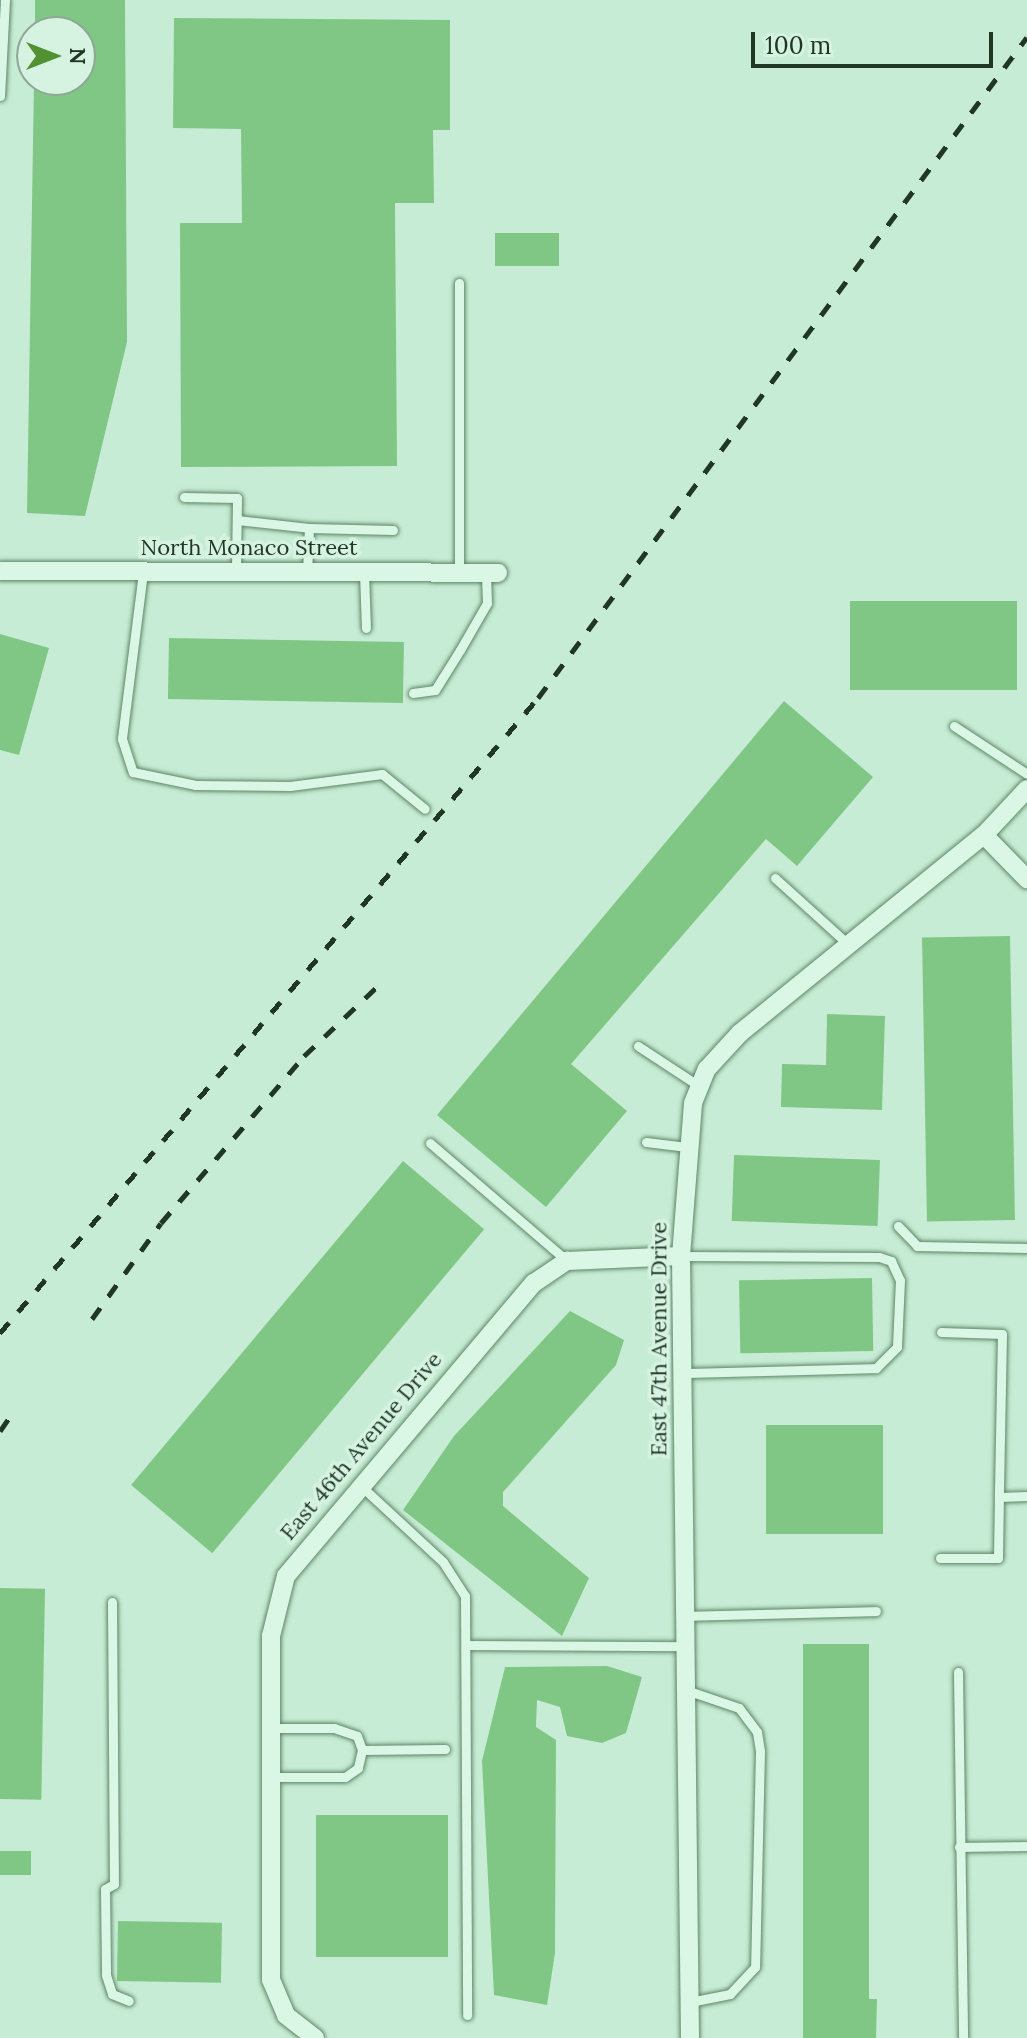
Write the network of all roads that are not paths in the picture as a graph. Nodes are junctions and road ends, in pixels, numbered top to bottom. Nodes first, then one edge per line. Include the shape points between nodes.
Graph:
1 (5, 0) edge
2 (0, 96) edge
3 (459, 283) dead end
4 (184, 497) dead end
5 (237, 520) junction
6 (309, 528) junction
7 (393, 530) dead end
8 (0, 571) edge
9 (143, 572) junction
10 (236, 572) junction
11 (307, 572) junction
12 (364, 572) junction
13 (459, 573) junction
14 (492, 573) joint
15 (366, 628) dead end
16 (413, 693) dead end
17 (954, 726) dead end
18 (1027, 774) edge
19 (1027, 789) edge
20 (425, 809) dead end
21 (984, 835) junction
22 (775, 878) dead end
23 (1027, 879) edge
24 (849, 945) junction
25 (638, 1046) dead end
26 (699, 1086) junction
27 (646, 1142) dead end
28 (430, 1143) dead end
29 (687, 1147) junction
30 (898, 1226) dead end
31 (1027, 1248) edge
32 (681, 1256) junction
33 (567, 1261) junction
34 (941, 1332) dead end
35 (682, 1373) junction
36 (359, 1484) junction
37 (1027, 1496) edge
38 (999, 1497) junction
39 (940, 1558) dead end
40 (112, 1602) dead end
41 (876, 1611) dead end
42 (685, 1616) junction
43 (467, 1645) junction
44 (685, 1646) junction
45 (958, 1672) dead end
46 (686, 1690) junction
47 (271, 1728) junction
48 (445, 1749) dead end
49 (362, 1750) junction
50 (271, 1777) junction
51 (1027, 1846) edge
52 (959, 1847) junction
53 (129, 2001) dead end
54 (690, 2002) junction
55 (467, 2015) dead end
56 (315, 2038) edge
57 (690, 2038) edge
58 (963, 2038) edge

1 - 2 lane
3 - 13 lane
4 - 5 lane via 237,498
5 - 6 lane
5 - 10 lane
6 - 7 lane
6 - 11 lane
8 - 9 street, North Monaco Street
9 - 10 street, North Monaco Street
9 - 20 lane via 122,739 133,772 212,785 382,774
10 - 11 street, North Monaco Street
11 - 12 street, North Monaco Street
12 - 13 street, North Monaco Street
12 - 15 lane
13 - 14 street, North Monaco Street
14 - 16 lane via 487,603 435,690
17 - 18 lane
19 - 21 street, East 47th Avenue Drive
21 - 23 street
21 - 24 street, East 47th Avenue Drive
22 - 24 lane
24 - 26 street, East 47th Avenue Drive via 740,1033
25 - 26 lane
26 - 29 street, East 47th Avenue Drive
27 - 29 lane
28 - 33 lane
29 - 32 street, East 47th Avenue Drive
30 - 31 lane via 917,1246
32 - 33 street
32 - 35 street, East 47th Avenue Drive
32 - 35 lane via 879,1257 891,1261 900,1280 897,1347 876,1368
33 - 36 street, East 46th Avenue Drive via 517,1299
34 - 38 lane via 1002,1334
35 - 42 street, East 47th Avenue Drive
36 - 43 lane via 463,1586
36 - 47 street, East 46th Avenue Drive via 294,1563 278,1599
37 - 38 lane
38 - 39 lane via 998,1558
40 - 53 lane via 114,1884 105,1889 106,1975 112,1994
41 - 42 lane
42 - 44 street, East 47th Avenue Drive
43 - 44 lane
43 - 55 lane
44 - 46 street, East 47th Avenue Drive
45 - 52 lane
46 - 54 street, East 47th Avenue Drive
46 - 54 lane via 739,1708 757,1732 760,1751 755,1967 730,1994
47 - 49 lane via 334,1728 357,1736
47 - 50 street, East 46th Avenue Drive
48 - 49 lane
49 - 50 lane via 358,1768 345,1777
50 - 56 street, East 46th Avenue Drive via 271,1980 278,2003
51 - 52 lane
52 - 58 lane
54 - 57 street, East 47th Avenue Drive

